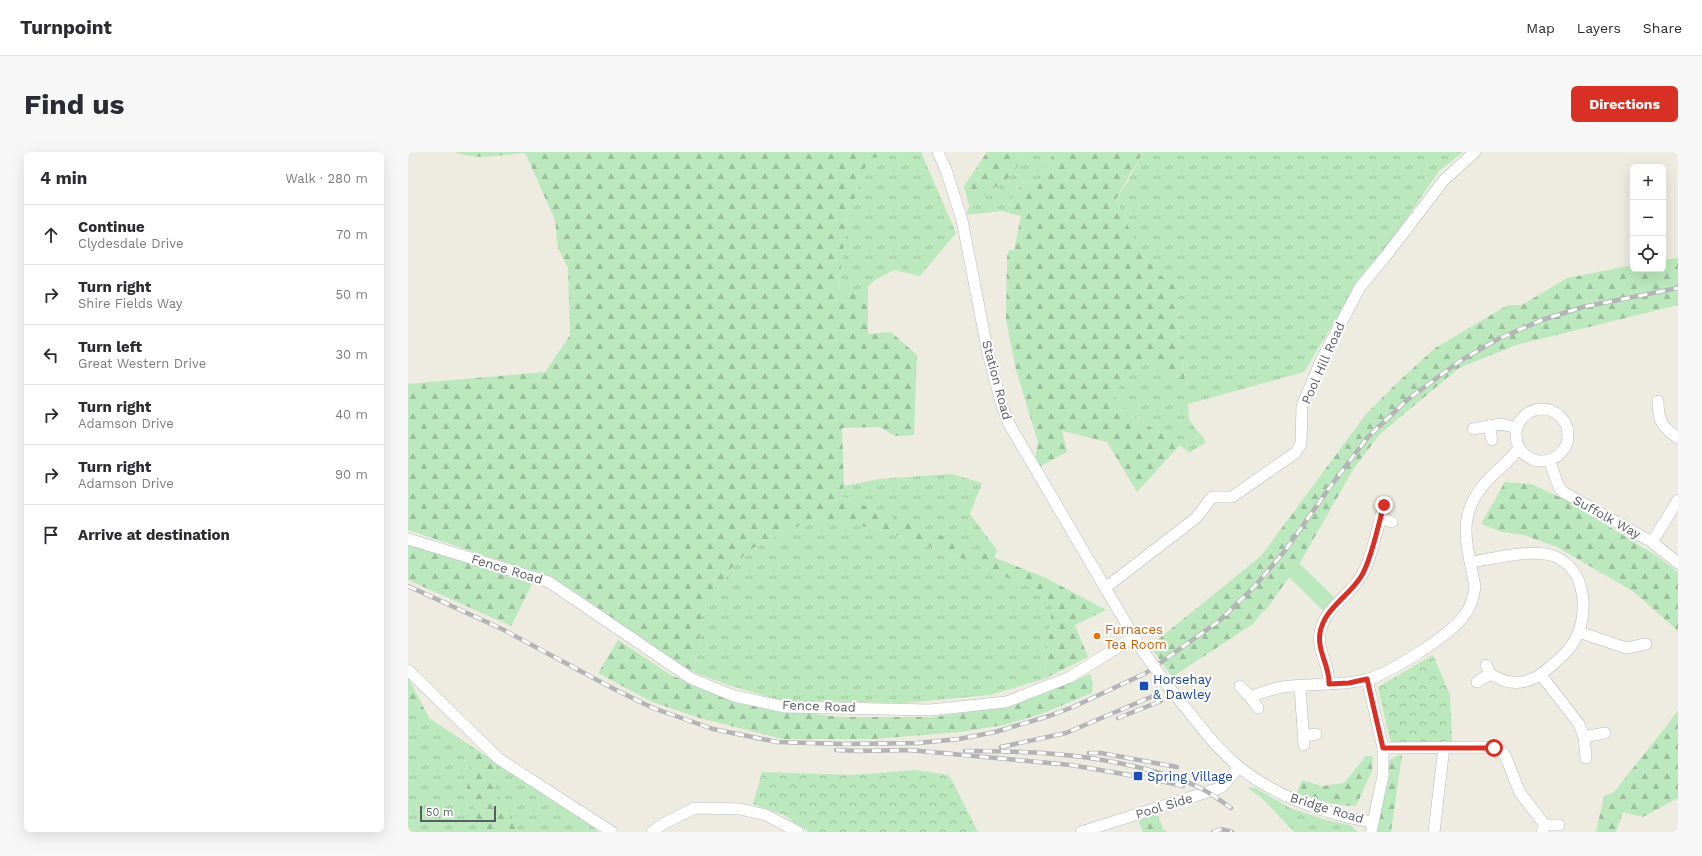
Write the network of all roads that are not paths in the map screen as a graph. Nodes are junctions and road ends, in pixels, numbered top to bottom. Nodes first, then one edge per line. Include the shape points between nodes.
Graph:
1 (938, 152) edge
2 (1475, 152) edge
3 (1658, 401) dead end
4 (1489, 426) junction
5 (1516, 428) junction
6 (1473, 429) dead end
7 (1678, 438) edge
8 (1492, 440) dead end
9 (1519, 448) junction
10 (1550, 460) junction
11 (1678, 500) edge
12 (1384, 505) dead end
13 (1380, 518) junction
14 (1392, 522) dead end
15 (408, 538) edge
16 (1652, 542) junction
17 (1470, 562) junction
18 (1678, 563) edge
19 (1105, 588) junction
20 (1578, 632) junction
21 (1134, 637) junction
22 (1646, 644) dead end
23 (408, 670) edge
24 (1541, 675) junction
25 (1367, 679) junction
26 (1477, 682) dead end
27 (1329, 684) junction
28 (1240, 686) dead end
29 (1300, 686) junction
30 (1250, 697) junction
31 (1258, 708) dead end
32 (1316, 734) dead end
33 (1605, 734) dead end
34 (1584, 737) junction
35 (1383, 748) junction
36 (1444, 748) junction
37 (1586, 758) dead end
38 (1239, 767) junction
39 (1559, 824) dead end
40 (1372, 827) edge
41 (1543, 829) edge
42 (612, 832) edge
43 (652, 832) edge
44 (798, 832) edge
45 (1081, 832) edge
46 (1434, 832) edge

1 - 19 street, Station Road via 962,220 988,353 1002,406 1009,424
2 - 19 street, Pool Hill Road via 1444,180 1360,286 1320,363 1302,406 1301,444 1295,453 1232,497 1212,497 1196,518
3 - 7 street via 1661,423
4 - 5 street via 1501,424
4 - 6 street
4 - 8 street
5 - 9 street
5 - 10 street via 1522,418 1536,410 1547,410 1558,415 1567,430 1567,442 1562,452
9 - 10 street via 1525,456 1534,461
9 - 17 street via 1482,487 1470,506 1466,530
10 - 16 street, Suffolk Way via 1563,492
11 - 16 street
12 - 13 street
13 - 14 street
13 - 27 street via 1362,575 1329,612 1321,628 1319,646 1328,670
15 - 21 street, Fence Road via 549,582 692,679 734,696 785,707 930,710 1006,702 1070,677
16 - 18 street, Suffolk Way
17 - 20 street via 1533,554 1549,555 1561,560 1576,576 1582,590 1583,615
17 - 25 street via 1474,595 1459,622 1445,635 1414,655
19 - 21 street, Bridge Road
20 - 22 street via 1626,648
20 - 24 street via 1569,649
21 - 38 street, Bridge Road, bridge via 1167,684 1216,744
23 - 42 street via 499,759
24 - 26 street via 1524,682 1501,681 1488,669
24 - 34 street via 1579,724
25 - 27 street
25 - 35 street
27 - 29 street
28 - 30 street
29 - 30 street via 1269,690
29 - 32 street via 1304,740
30 - 31 street
33 - 34 street
34 - 37 street
35 - 36 street
35 - 40 street via 1383,776
36 - 41 street via 1490,747 1501,752 1507,760 1520,793
36 - 46 street
38 - 40 street, Bridge Road via 1260,782 1293,799
38 - 45 street, Pool Side via 1223,786 1217,789
39 - 41 street
43 - 44 street via 695,808 740,809 766,815

